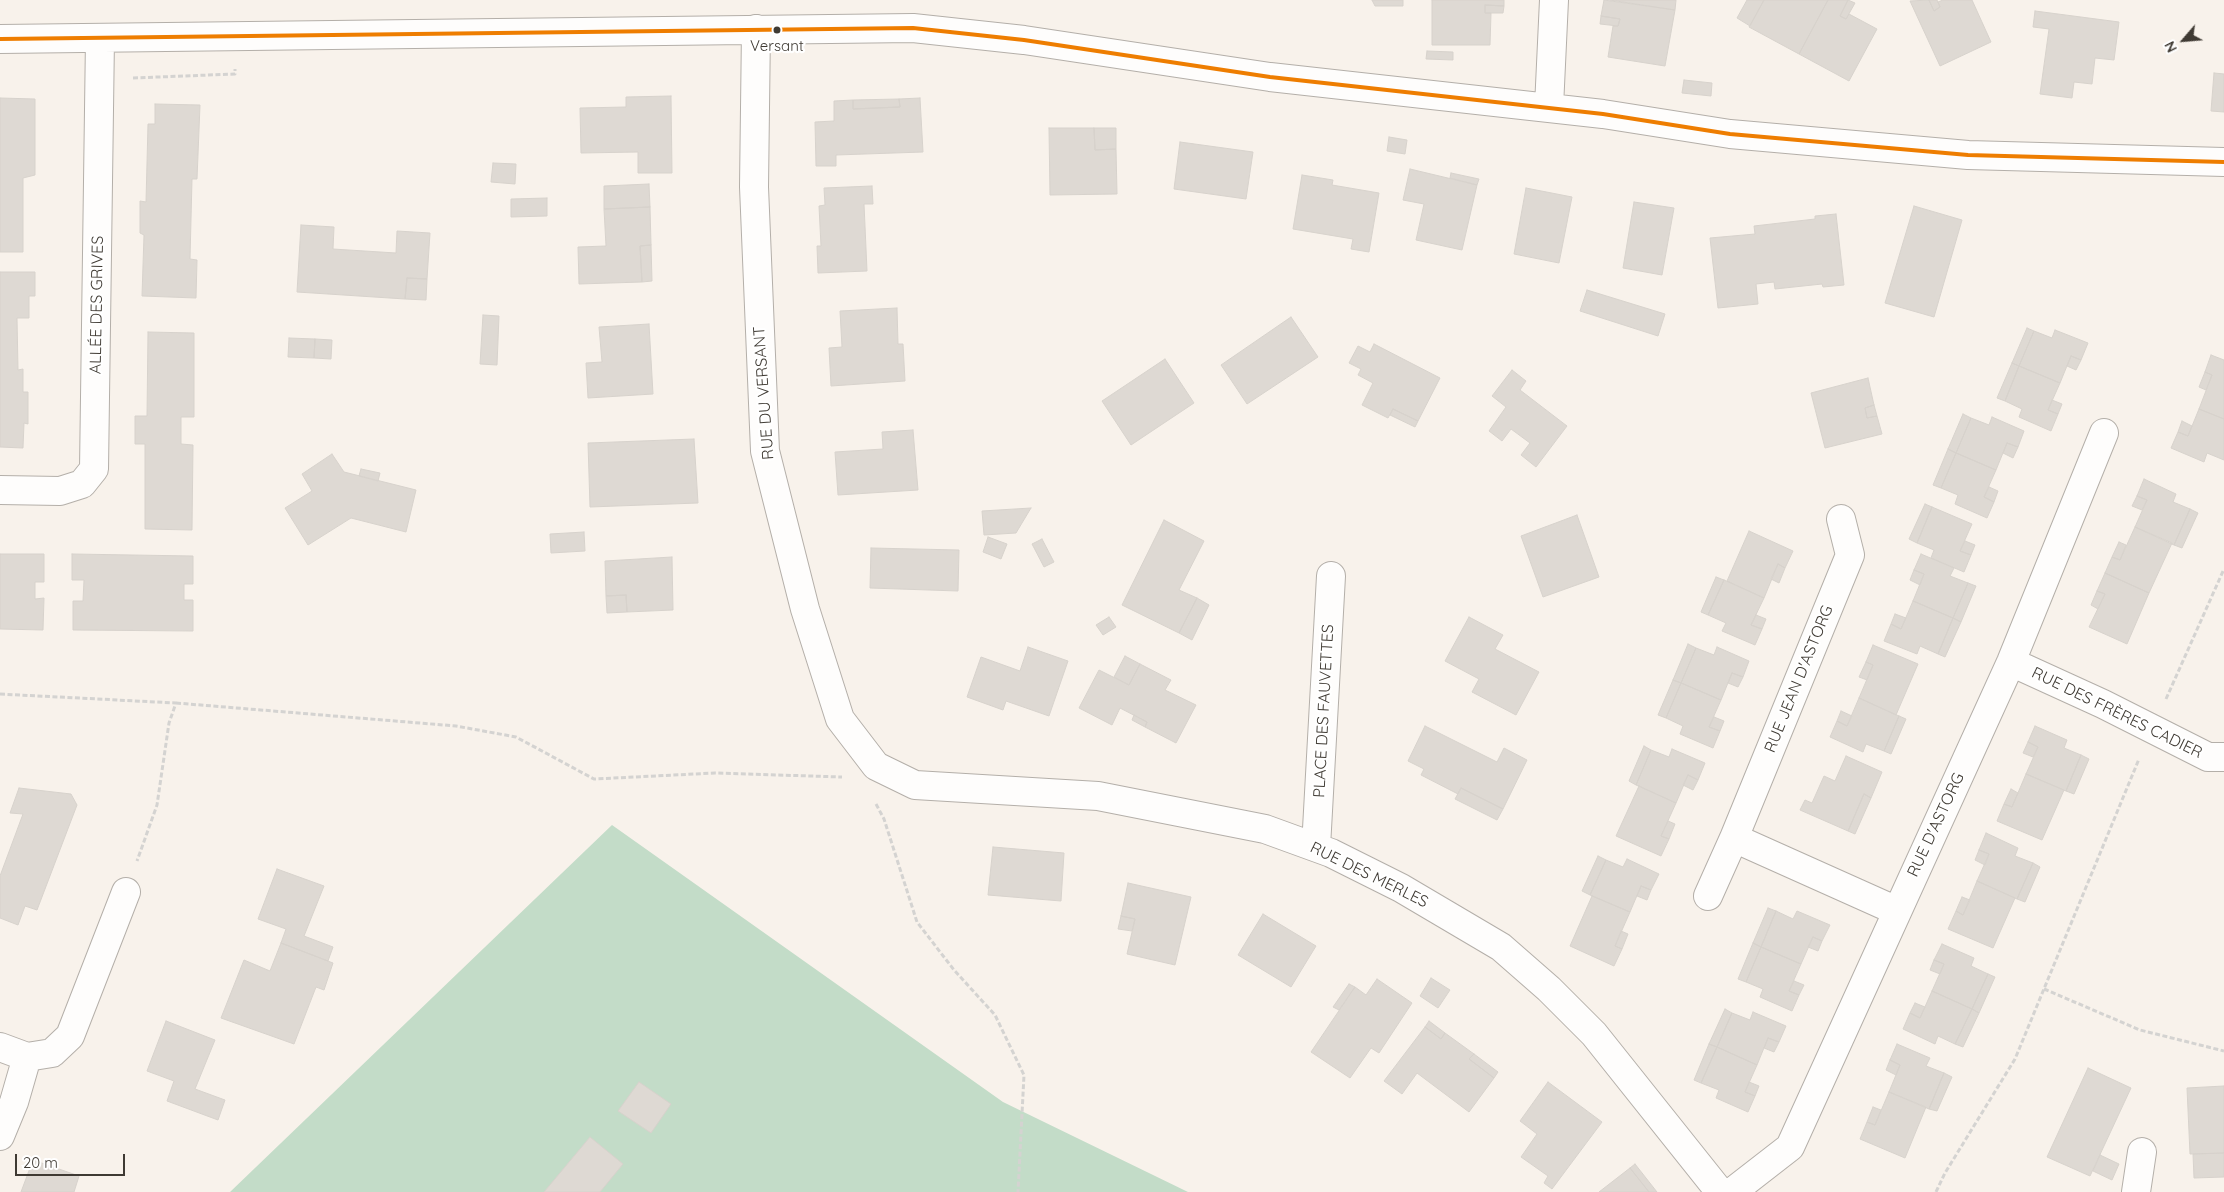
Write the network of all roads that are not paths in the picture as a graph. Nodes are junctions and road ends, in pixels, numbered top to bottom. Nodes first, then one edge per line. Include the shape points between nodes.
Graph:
1 (1554, 0) edge
2 (756, 29) junction
3 (100, 38) junction
4 (0, 39) edge
5 (1548, 107) junction
6 (2224, 162) edge
7 (2104, 433) dead end
8 (0, 490) edge
9 (1841, 518) dead end
10 (1331, 576) dead end
11 (2012, 662) junction
12 (2224, 757) edge
13 (876, 766) joint
14 (1734, 838) junction
15 (1316, 847) junction
16 (126, 892) road end
17 (1708, 896) dead end
18 (1897, 911) junction
19 (0, 1047) edge
20 (27, 1058) junction
21 (0, 1136) edge
22 (2142, 1152) dead end
23 (1720, 1192) edge
24 (1732, 1192) edge
25 (2136, 1192) edge

1 - 5 street
2 - 3 street
2 - 5 street via 913,28 1024,40 1270,77
2 - 13 street, RUE DU VERSANT via 754,188 765,451 806,609 840,719
3 - 4 street
3 - 8 street, ALLÉE DES GRIVES via 94,469 82,484 60,492
5 - 6 street via 1730,134 1968,155
7 - 11 street, RUE D'ASTORG
9 - 14 street, RUE JEAN D'ASTORG via 1850,555
10 - 15 street, PLACE DES FAUVETTES
11 - 12 street, RUE DES FRÈRES CADIER via 2208,757
11 - 18 street, RUE D'ASTORG
13 - 15 street, RUE DES MERLES via 915,785 1098,796 1265,828
14 - 17 street, RUE JEAN D'ASTORG
14 - 18 street
15 - 23 street, RUE DES MERLES via 1401,888 1508,953 1594,1034
16 - 20 street via 70,1036 52,1053
18 - 24 street, RUE D'ASTORG via 1790,1147
19 - 20 street
20 - 21 street
22 - 25 street

